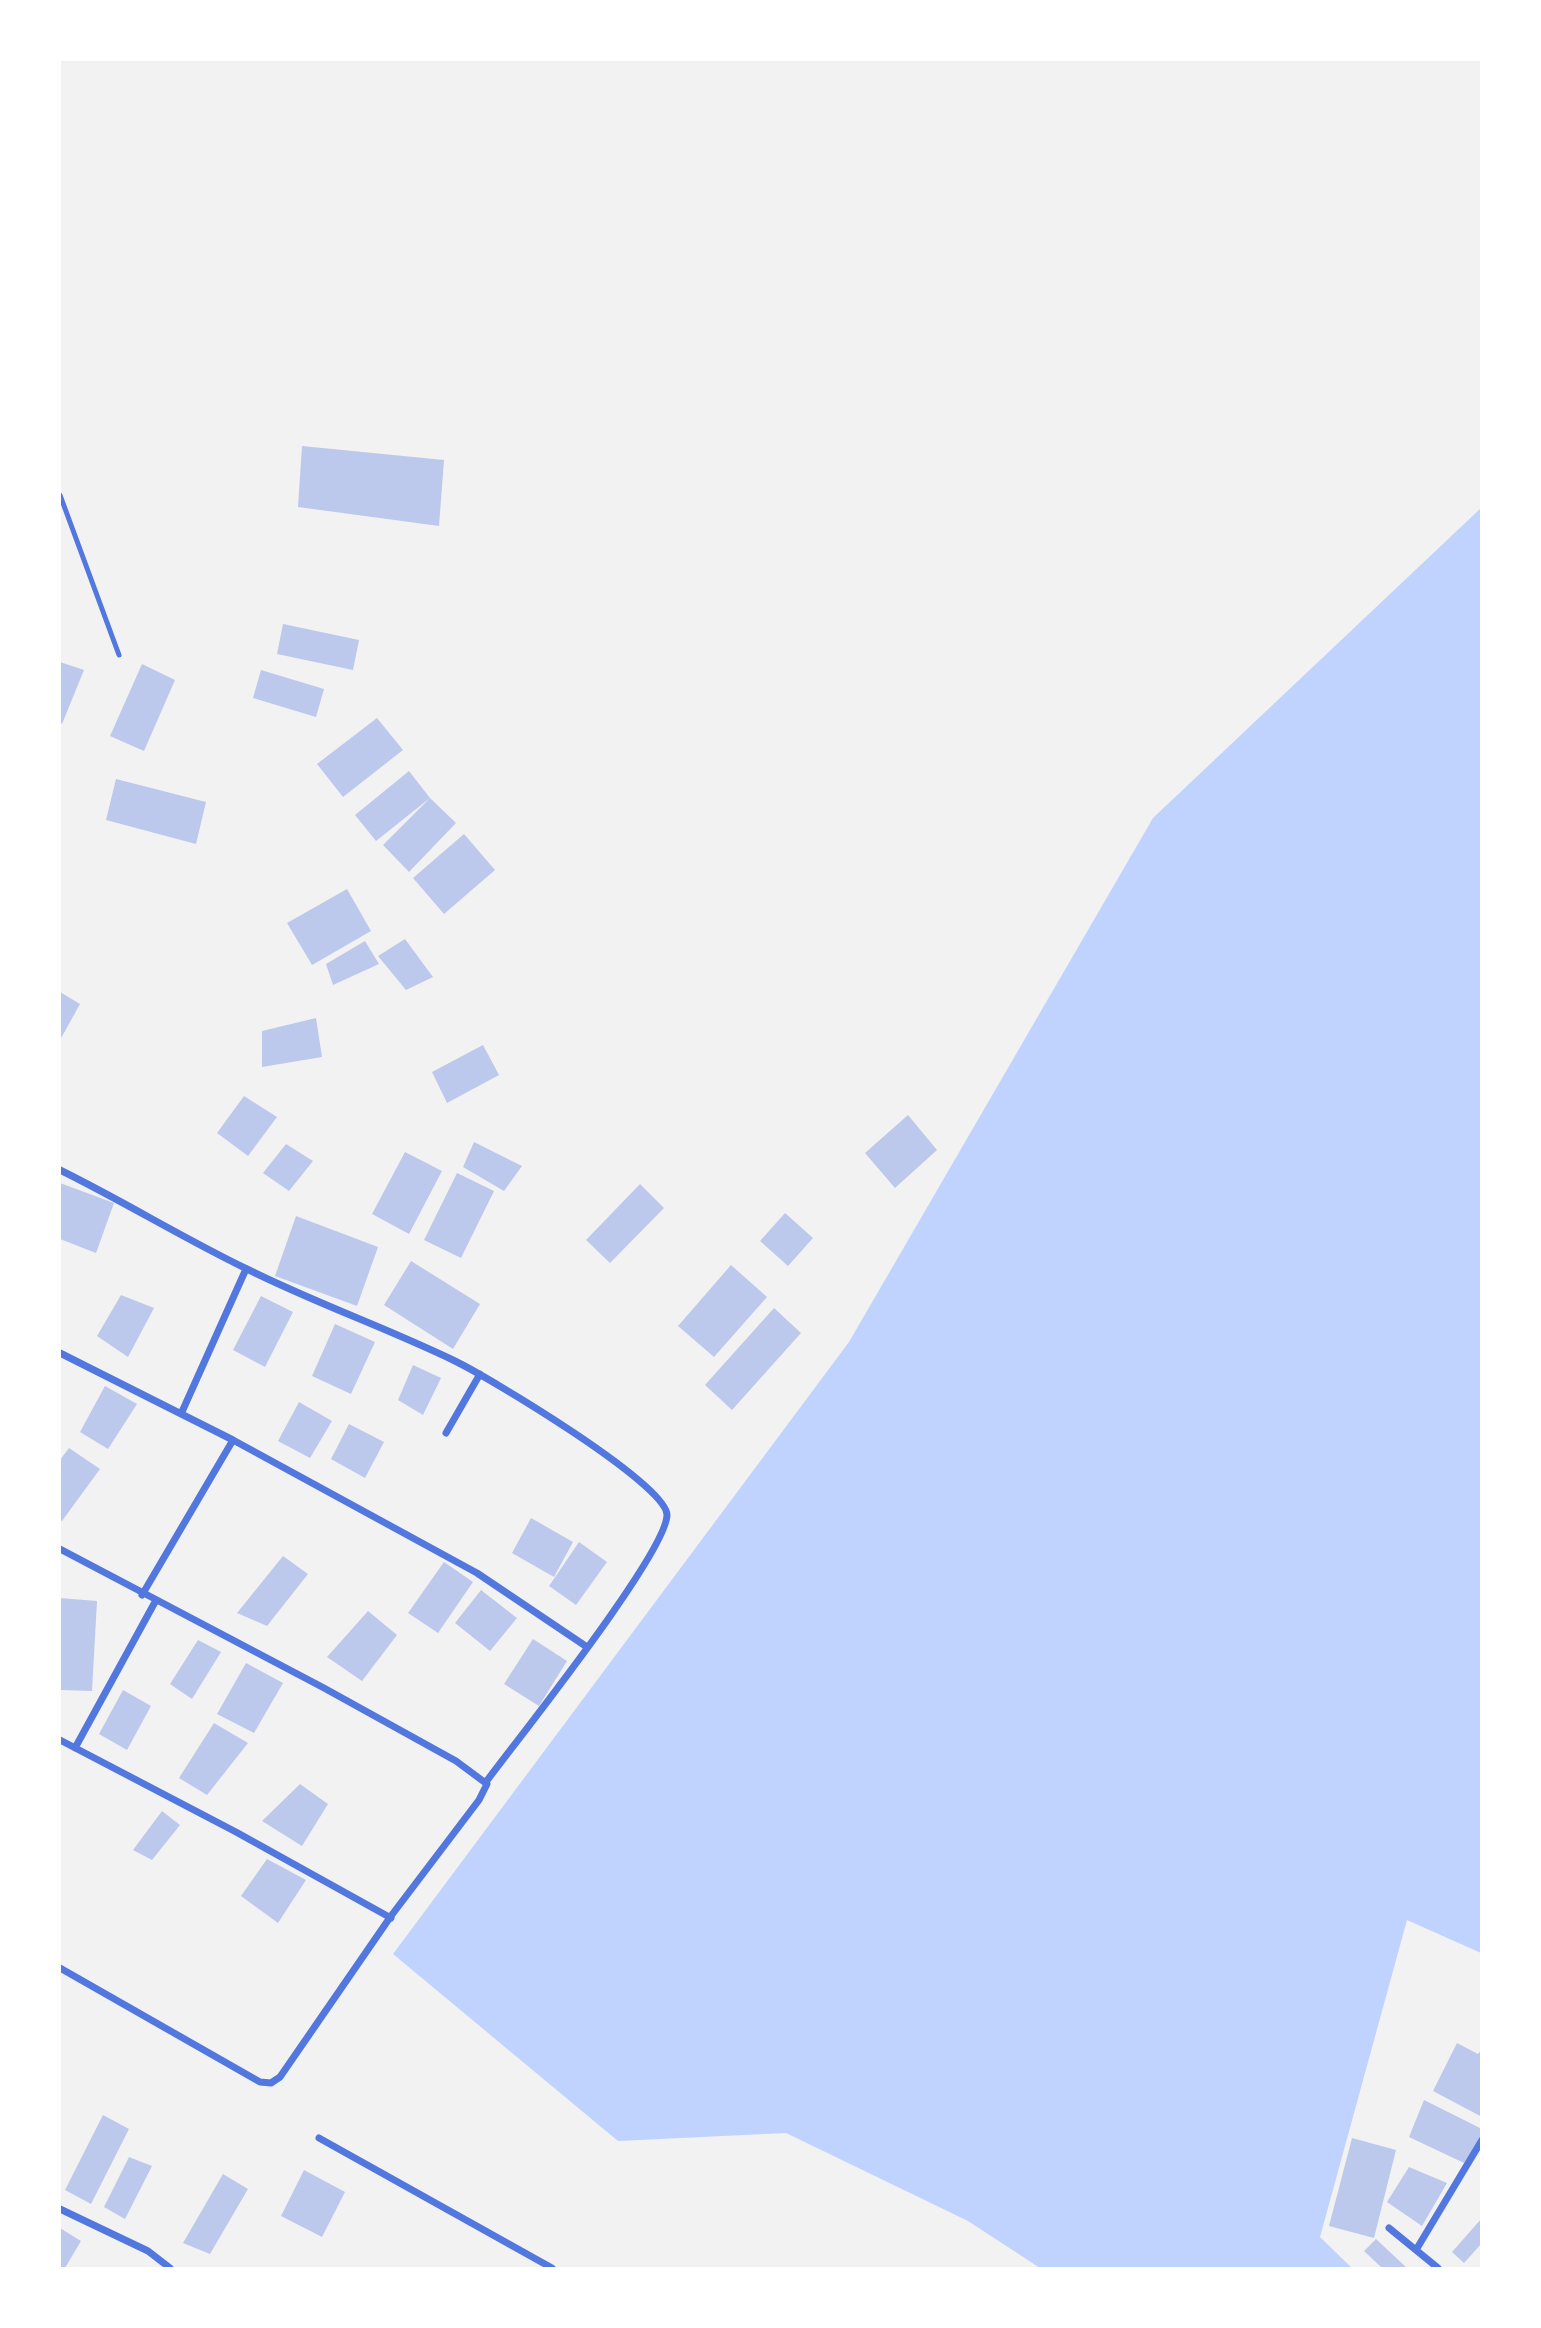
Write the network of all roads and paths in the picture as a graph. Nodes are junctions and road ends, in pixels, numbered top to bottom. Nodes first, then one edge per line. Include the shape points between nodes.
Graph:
1 (60, 495) edge
2 (119, 655) dead end
3 (60, 1170) edge
4 (246, 1269) junction
5 (60, 1353) edge
6 (480, 1374) junction
7 (181, 1414) junction
8 (446, 1433) dead end
9 (233, 1440) junction
10 (60, 1549) edge
11 (142, 1595) junction
12 (155, 1602) junction
13 (587, 1647) junction
14 (60, 1740) edge
15 (75, 1748) junction
16 (486, 1782) junction
17 (391, 1918) junction
18 (60, 1968) edge
19 (319, 2138) dead end
20 (1482, 2140) edge
21 (60, 2209) edge
22 (1389, 2228) dead end
23 (1416, 2250) junction
24 (170, 2269) edge
25 (552, 2269) edge
26 (1438, 2269) edge

1 - 2 lane
3 - 4 street
4 - 6 street
4 - 7 street
5 - 7 street
6 - 8 street
6 - 13 street via 638,1478 665,1507 662,1533
7 - 9 street
9 - 11 street
9 - 13 street via 465,1567
10 - 11 street
11 - 12 street
12 - 15 street
12 - 16 street via 324,1688
13 - 16 street
14 - 15 street
15 - 17 street
16 - 17 street via 479,1800
17 - 18 street via 280,2077 271,2083 260,2082
19 - 25 street
20 - 23 street
21 - 24 street via 148,2251
22 - 23 street
23 - 26 street

